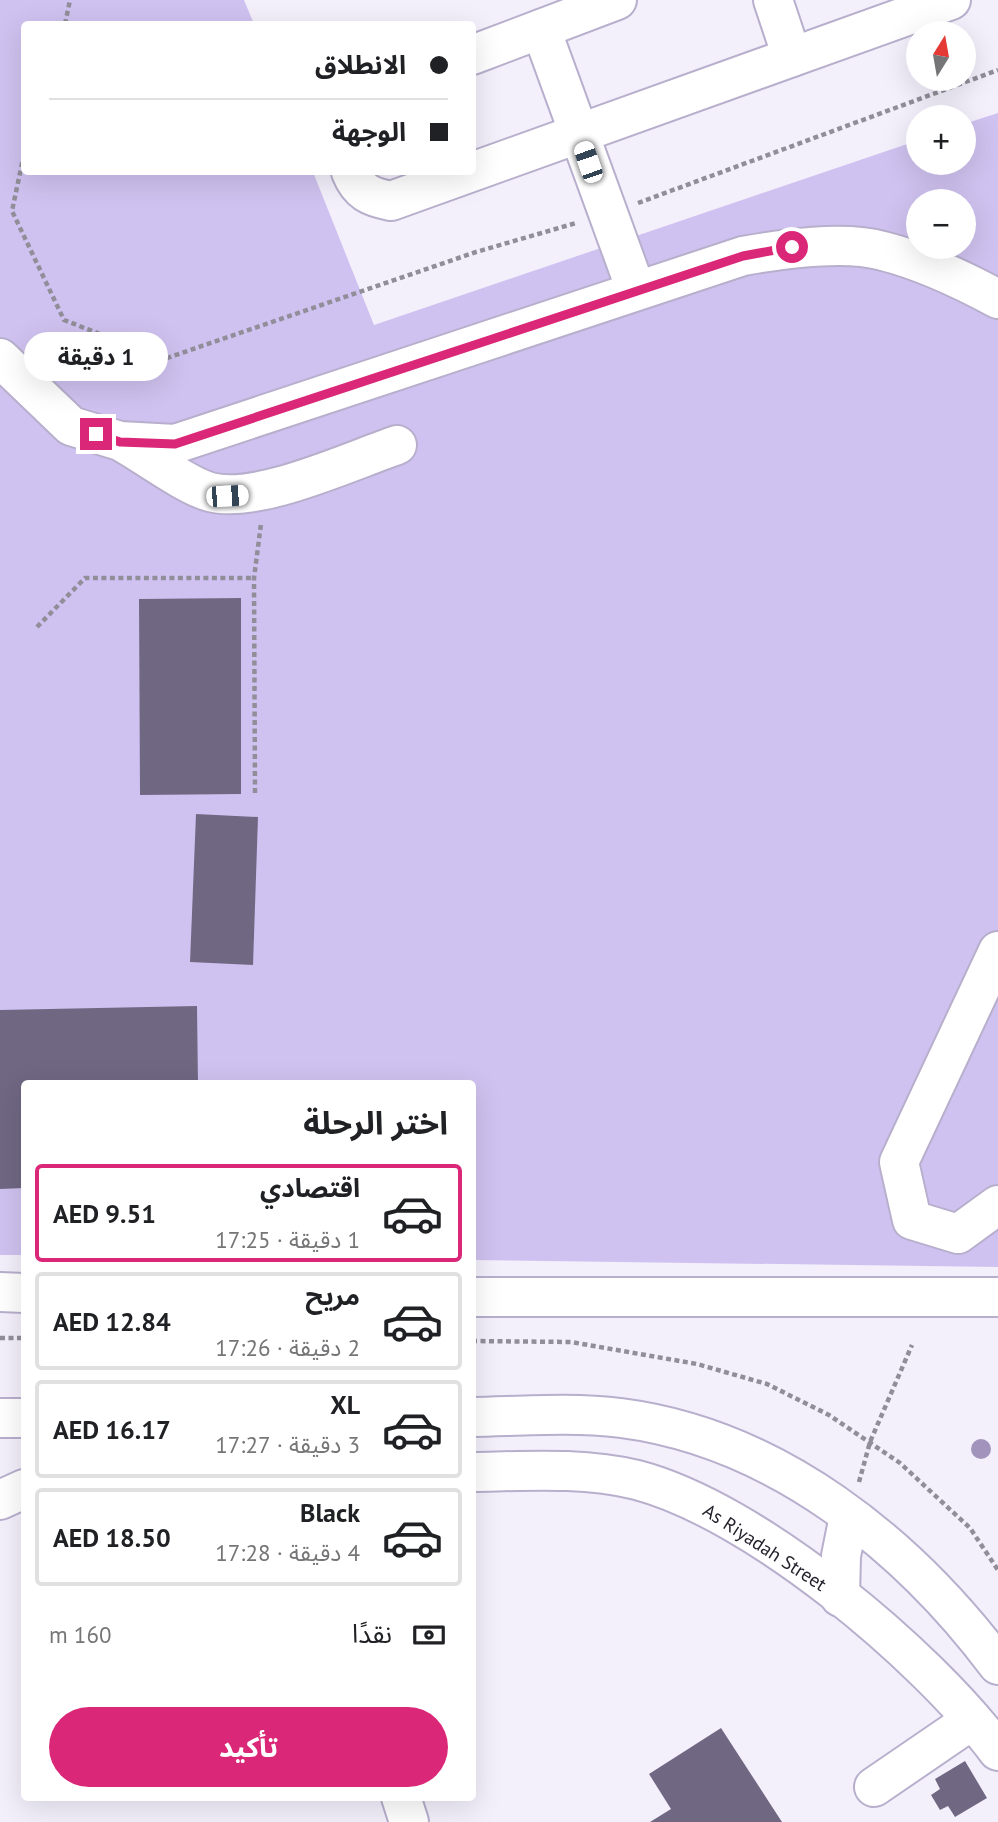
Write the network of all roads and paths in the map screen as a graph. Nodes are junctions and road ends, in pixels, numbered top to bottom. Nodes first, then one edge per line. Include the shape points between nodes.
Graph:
1 (70, 0) edge
2 (617, 0) edge
3 (773, 0) edge
4 (951, 0) edge
5 (66, 21) edge
6 (541, 29) junction
7 (476, 53) edge
8 (792, 57) junction
9 (998, 70) edge
10 (579, 136) junction
11 (21, 168) edge
12 (476, 172) edge
13 (352, 175) edge
14 (466, 175) edge
15 (607, 215) junction
16 (636, 290) junction
17 (998, 299) edge
18 (0, 358) edge
19 (120, 442) junction
20 (397, 445) dead end
21 (266, 490) junction
22 (254, 578) junction
23 (37, 627) dead end
24 (255, 793) dead end
25 (998, 951) edge
26 (998, 1205) edge
27 (0, 1292) edge
28 (21, 1293) edge
29 (476, 1297) edge
30 (998, 1297) edge
31 (0, 1338) edge
32 (21, 1338) edge
33 (476, 1341) edge
34 (912, 1345) dead end
35 (476, 1417) edge
36 (0, 1418) edge
37 (21, 1418) edge
38 (870, 1442) junction
39 (0, 1468) edge
40 (21, 1468) edge
41 (476, 1472) edge
42 (21, 1490) edge
43 (0, 1500) edge
44 (849, 1516) junction
45 (998, 1570) edge
46 (840, 1597) junction
47 (998, 1665) edge
48 (972, 1720) junction
49 (998, 1751) edge
50 (874, 1787) dead end
51 (402, 1801) edge
52 (409, 1822) edge

1 - 5 path
2 - 6 street
3 - 8 street
4 - 8 street
6 - 7 street
6 - 10 street
8 - 10 street
9 - 15 path
10 - 12 street
10 - 15 street
11 - 15 path via 12,211 64,320 164,359 476,252
13 - 14 street via 357,186 371,197 391,201
15 - 16 street
16 - 17 street via 743,256 792,247 827,247 881,250 956,276
16 - 19 street via 175,444
18 - 19 street via 71,426
19 - 21 street via 207,492 227,496
20 - 21 street
21 - 22 path
22 - 23 path via 85,578
22 - 24 path
25 - 26 street via 899,1161 912,1220 958,1234
27 - 28 street
29 - 30 street
31 - 32 path
33 - 38 path via 571,1342 697,1364 767,1384
34 - 38 path
35 - 44 street via 585,1415 685,1430 745,1452
36 - 37 street
38 - 44 path
38 - 45 path via 900,1463 970,1528
39 - 40 street
41 - 46 street, As Riyadah Street via 601,1473 666,1490 724,1516
42 - 43 street
44 - 46 street via 841,1556
44 - 47 street via 930,1585
46 - 48 street, As Riyadah Street
48 - 49 street, As Riyadah Street
48 - 50 street
51 - 52 street

